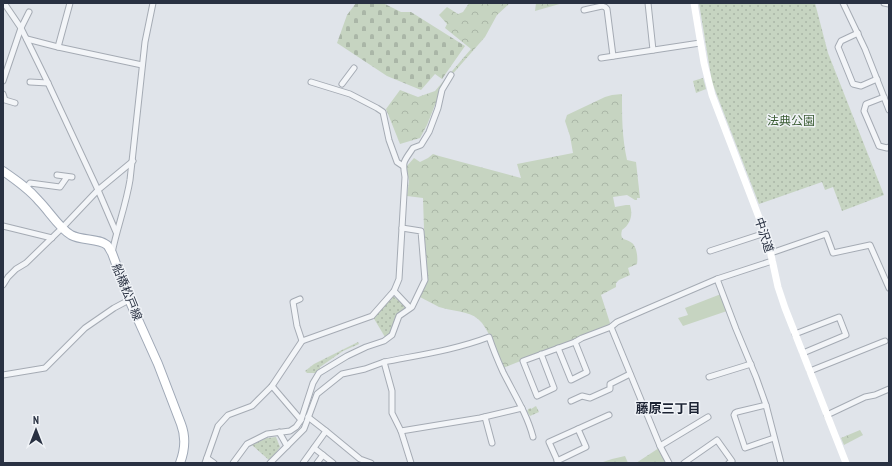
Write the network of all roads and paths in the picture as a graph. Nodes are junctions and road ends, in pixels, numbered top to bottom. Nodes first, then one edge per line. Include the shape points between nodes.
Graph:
1 (4, 3) edge
2 (70, 3) edge
3 (153, 3) edge
4 (648, 3) edge
5 (694, 3) edge
6 (843, 3) edge
7 (884, 3) edge
8 (889, 4) edge
9 (584, 10) dead end
10 (29, 12) dead end
11 (21, 28) junction
12 (858, 33) junction
13 (27, 39) junction
14 (700, 43) junction
15 (58, 47) junction
16 (653, 50) junction
17 (613, 56) junction
18 (601, 58) dead end
19 (142, 65) junction
20 (354, 68) dead end
21 (451, 75) dead end
22 (877, 79) junction
23 (3, 81) edge
24 (30, 82) dead end
25 (311, 82) dead end
26 (48, 83) junction
27 (342, 84) dead end
28 (3, 94) edge
29 (884, 97) junction
30 (15, 103) dead end
31 (889, 110) edge
32 (889, 148) edge
33 (133, 161) junction
34 (403, 166) junction
35 (3, 171) edge
36 (57, 175) dead end
37 (26, 188) junction
38 (98, 190) junction
39 (3, 226) edge
40 (62, 228) junction
41 (402, 228) junction
42 (116, 232) junction
43 (765, 233) junction
44 (52, 238) junction
45 (710, 251) dead end
46 (112, 253) junction
47 (771, 253) junction
48 (772, 261) junction
49 (717, 279) junction
50 (3, 285) edge
51 (889, 288) edge
52 (394, 291) junction
53 (300, 299) dead end
54 (129, 300) junction
55 (410, 308) junction
56 (611, 327) junction
57 (795, 334) junction
58 (302, 341) junction
59 (885, 341) dead end
60 (575, 342) junction
61 (558, 348) junction
62 (803, 353) junction
63 (541, 354) junction
64 (384, 362) junction
65 (751, 364) junction
66 (810, 371) junction
67 (630, 374) junction
68 (3, 376) edge
69 (709, 377) dead end
70 (272, 386) junction
71 (889, 389) edge
72 (571, 401) dead end
73 (766, 405) junction
74 (522, 408) junction
75 (609, 415) dead end
76 (827, 415) junction
77 (708, 416) dead end
78 (485, 417) junction
79 (308, 418) junction
80 (301, 420) junction
81 (578, 429) junction
82 (326, 431) junction
83 (401, 431) junction
84 (279, 432) junction
85 (532, 437) dead end
86 (774, 438) junction
87 (492, 443) dead end
88 (287, 446) junction
89 (660, 446) junction
90 (314, 448) junction
91 (323, 455) junction
92 (206, 460) edge
93 (558, 462) edge
94 (180, 463) edge
95 (214, 463) edge
96 (233, 463) edge
97 (270, 463) edge
98 (303, 463) edge
99 (317, 463) edge
100 (333, 463) edge
101 (372, 463) edge
102 (411, 463) edge
103 (669, 463) edge
104 (684, 463) edge
105 (729, 463) edge
106 (781, 463) edge
107 (846, 463) edge

1 - 11 street
2 - 15 street
3 - 19 street
4 - 16 street
5 - 14 street, 中沢道
6 - 12 street
7 - 8 street
9 - 17 street via 602,6 607,9
10 - 11 street
11 - 13 street
11 - 23 street
12 - 22 street
12 - 22 street via 841,41 838,47 853,84 861,86
13 - 15 street
13 - 26 street
14 - 16 street
14 - 43 street, 中沢道 via 712,95
15 - 19 street
16 - 17 street
17 - 18 street
19 - 33 street
20 - 27 street
21 - 34 street via 442,90 429,132 421,146 413,148
22 - 29 street
24 - 26 street
25 - 34 street via 350,94 382,112 397,162
26 - 38 street
28 - 30 street via 5,100
29 - 31 street
29 - 32 street via 866,104 864,111 879,146
33 - 38 street
33 - 42 street via 127,195
34 - 41 street via 405,178
35 - 37 main road, 船橋松戸線
36 - 37 street via 69,177 60,187 30,183
37 - 40 main road, 船橋松戸線
38 - 40 street
38 - 42 street
39 - 44 street
40 - 44 street
40 - 46 main road, 船橋松戸線 via 77,238 103,242
41 - 52 street via 399,279
41 - 55 street via 421,231 425,280
42 - 46 street
43 - 45 street
43 - 47 street, 中沢道
44 - 50 street via 16,269
46 - 54 main road, 船橋松戸線
47 - 48 street, 中沢道
47 - 51 street via 826,234 833,253 870,245
48 - 49 street
48 - 57 street, 中沢道 via 778,287
49 - 56 street via 617,322
49 - 65 street
52 - 55 street
52 - 58 street via 372,316
53 - 58 street via 293,302
54 - 68 street via 85,328 45,368
54 - 94 main road, 船橋松戸線 via 183,430 184,451
55 - 80 street via 399,316 392,335 384,341 347,356 319,373 313,383
56 - 60 street
56 - 67 street
57 - 62 street, 中沢道
57 - 62 street via 839,317 846,335
58 - 70 street
59 - 66 street
60 - 61 street
60 - 61 street via 587,372 571,380
61 - 63 street
62 - 66 street, 中沢道
63 - 63 street via 523,361 536,396 554,388
64 - 74 street via 440,351 489,337
64 - 79 street via 342,374 317,394
64 - 83 street via 392,391 392,413
65 - 69 street
65 - 73 street
66 - 76 street, 中沢道
67 - 72 street via 610,384 610,389 590,398 582,396
67 - 89 street
70 - 80 street
70 - 92 street via 252,406 228,415 218,426
71 - 76 street
73 - 86 street
73 - 86 street via 734,415 745,448
74 - 78 street
74 - 85 street
75 - 81 street
76 - 107 street, 中沢道
77 - 89 street
78 - 83 street
78 - 87 street
79 - 82 street
79 - 88 street via 304,429
80 - 84 street via 296,428
81 - 93 street via 586,447
81 - 93 street via 549,442
82 - 90 street
82 - 101 street via 360,459
83 - 102 street
84 - 88 street
84 - 96 street via 267,434 247,444
86 - 106 street
88 - 97 street
89 - 103 street
90 - 91 street
90 - 98 street
91 - 99 street
91 - 100 street
92 - 95 street
104 - 105 street via 717,440 732,461

